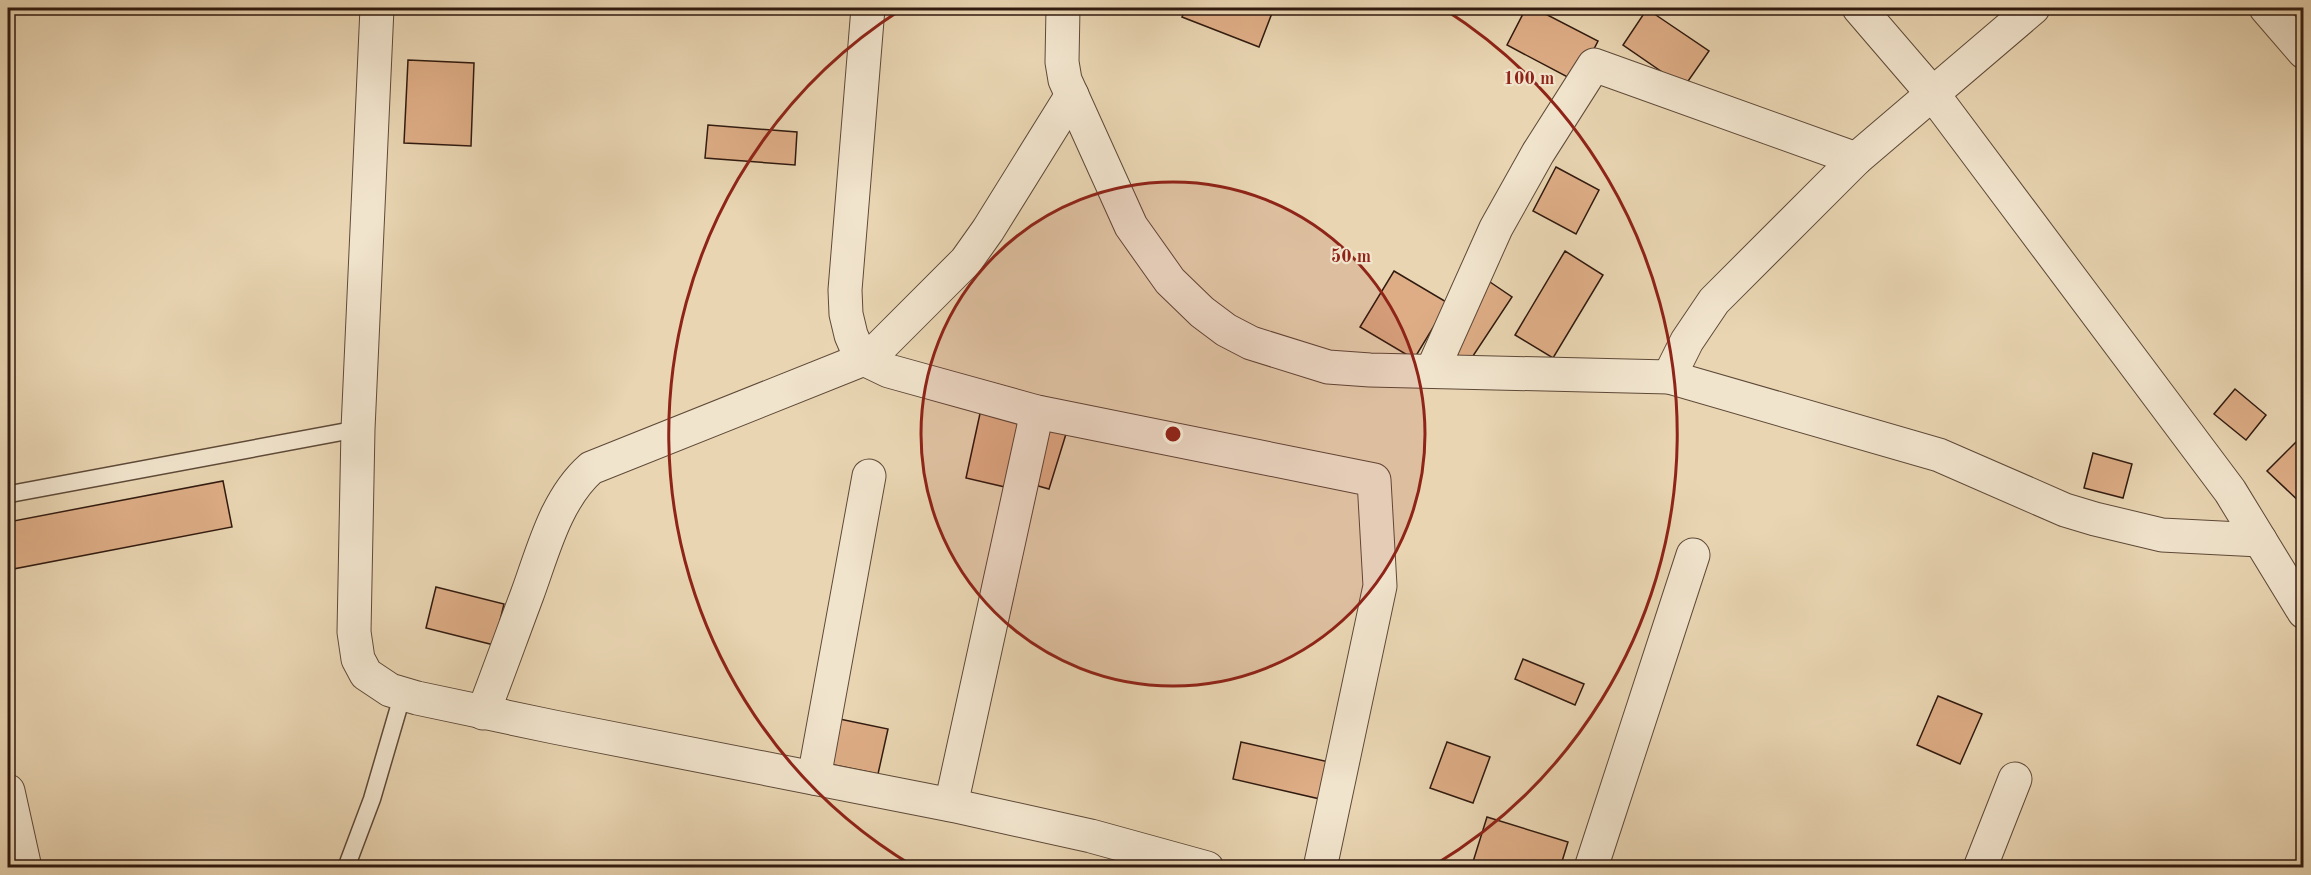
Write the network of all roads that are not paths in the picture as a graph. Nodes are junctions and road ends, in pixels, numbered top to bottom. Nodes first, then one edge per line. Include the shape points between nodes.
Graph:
1 (377, 8) edge
2 (868, 8) edge
3 (1064, 8) edge
4 (1858, 8) edge
5 (2033, 8) edge
6 (2266, 8) edge
7 (2304, 52) edge
8 (1932, 93) junction
9 (1072, 95) junction
10 (1856, 159) junction
11 (864, 359) junction
12 (1432, 371) junction
13 (1669, 377) junction
14 (1037, 412) junction
15 (358, 429) junction
16 (869, 476) dead end
17 (10, 494) dead end
18 (2260, 540) junction
19 (1693, 555) dead end
20 (2304, 612) edge
21 (403, 693) junction
22 (483, 713) junction
23 (814, 777) junction
24 (2015, 779) dead end
25 (8, 791) edge
26 (951, 805) junction
27 (25, 867) edge
28 (346, 867) edge
29 (1207, 867) edge
30 (1320, 867) edge
31 (1591, 867) edge
32 (1980, 867) edge

1 - 15 street
2 - 11 street via 845,290 851,335
3 - 9 street via 1062,62
4 - 8 street
5 - 8 street
6 - 7 street
8 - 10 street
8 - 18 street via 2230,491
9 - 11 street via 966,261
9 - 12 street via 1131,226 1170,281 1202,312 1251,343 1328,367
10 - 12 street via 1594,64 1496,228
10 - 13 street via 1714,301
11 - 14 street via 889,371
11 - 22 street via 591,468 581,477 564,502 548,538
12 - 13 street
13 - 18 street via 1939,455 2065,510 2095,519 2162,535
14 - 26 street
14 - 30 street via 1374,480 1380,586
15 - 17 lane
15 - 21 street via 355,647 366,674 390,690
16 - 23 street
18 - 20 street
19 - 31 street
21 - 22 street
21 - 28 lane via 372,799
22 - 23 street
23 - 26 street
24 - 32 street
25 - 27 street
26 - 29 street

